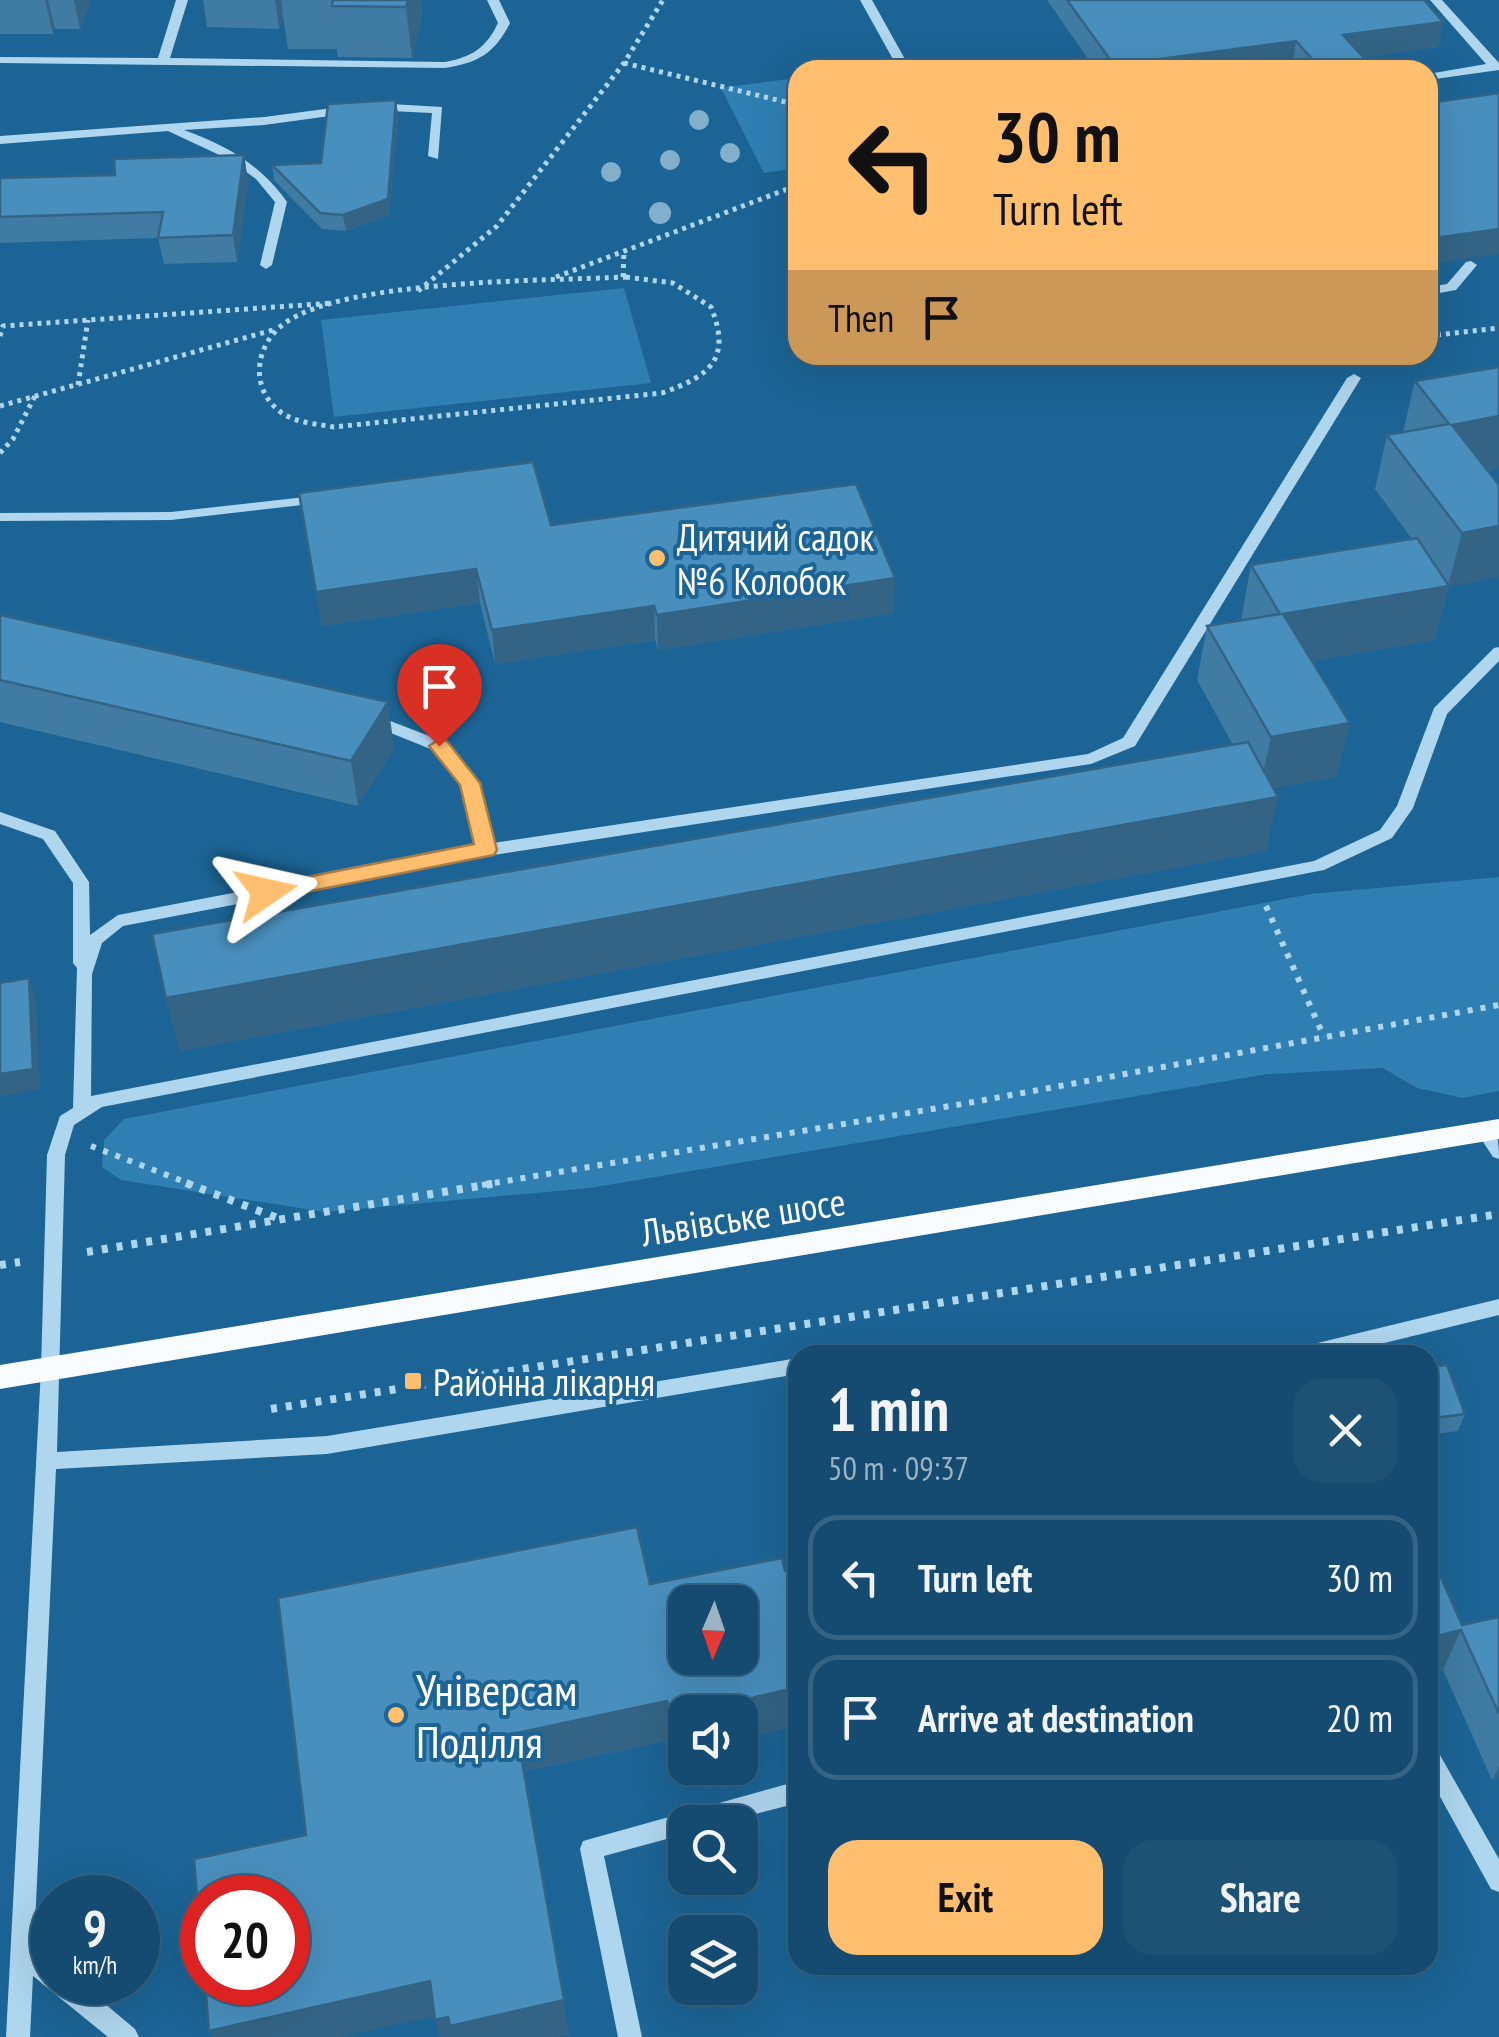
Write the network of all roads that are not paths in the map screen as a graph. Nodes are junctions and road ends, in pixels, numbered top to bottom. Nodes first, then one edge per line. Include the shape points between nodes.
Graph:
1 (182, 0) edge
2 (493, 0) edge
3 (866, 0) edge
4 (1436, 0) edge
5 (0, 60) edge
6 (899, 60) edge
7 (163, 61) junction
8 (1497, 66) edge
9 (1438, 75) edge
10 (164, 128) junction
11 (0, 140) edge
12 (434, 156) dead end
13 (1472, 264) edge
14 (266, 265) dead end
15 (1438, 289) edge
16 (1354, 378) dead end
17 (346, 496) edge
18 (0, 517) edge
19 (1499, 652) edge
20 (360, 714) edge
21 (0, 818) edge
22 (486, 850) junction
23 (82, 974) junction
24 (82, 1110) junction
25 (1494, 1138) edge
26 (1499, 1308) edge
27 (1344, 1345) edge
28 (788, 1368) edge
29 (51, 1369) junction
30 (0, 1377) edge
31 (46, 1461) junction
32 (1438, 1773) edge
33 (788, 1795) edge
34 (751, 1805) edge
35 (668, 1828) edge
36 (1499, 1881) edge
37 (22, 1952) junction
38 (30, 1959) edge
39 (88, 2005) edge
40 (18, 2037) edge
41 (127, 2037) edge
42 (630, 2037) edge

1 - 7 street
2 - 7 street via 504,23 493,47 470,61
3 - 6 street
4 - 8 street
5 - 7 street
8 - 9 street
10 - 11 street
10 - 12 street via 431,107 438,110
10 - 14 street via 205,142 269,182 280,202
13 - 15 street via 1451,287
16 - 22 street via 1129,742 1091,760
17 - 18 street via 171,516
19 - 24 street via 1440,712 1405,808 1386,834 1318,866 98,1101
20 - 22 street via 439,746 470,783
21 - 23 street via 49,835 81,882
22 - 23 street via 118,921 96,940
23 - 24 street
24 - 29 street via 66,1121 56,1155
25 - 29 main road, Львівське шосе
26 - 27 street
28 - 31 street via 326,1445
29 - 30 main road, Львівське шосе
29 - 31 street
31 - 37 street
32 - 36 street
33 - 34 street
35 - 42 street via 591,1849
37 - 38 street
37 - 40 street
39 - 41 street

